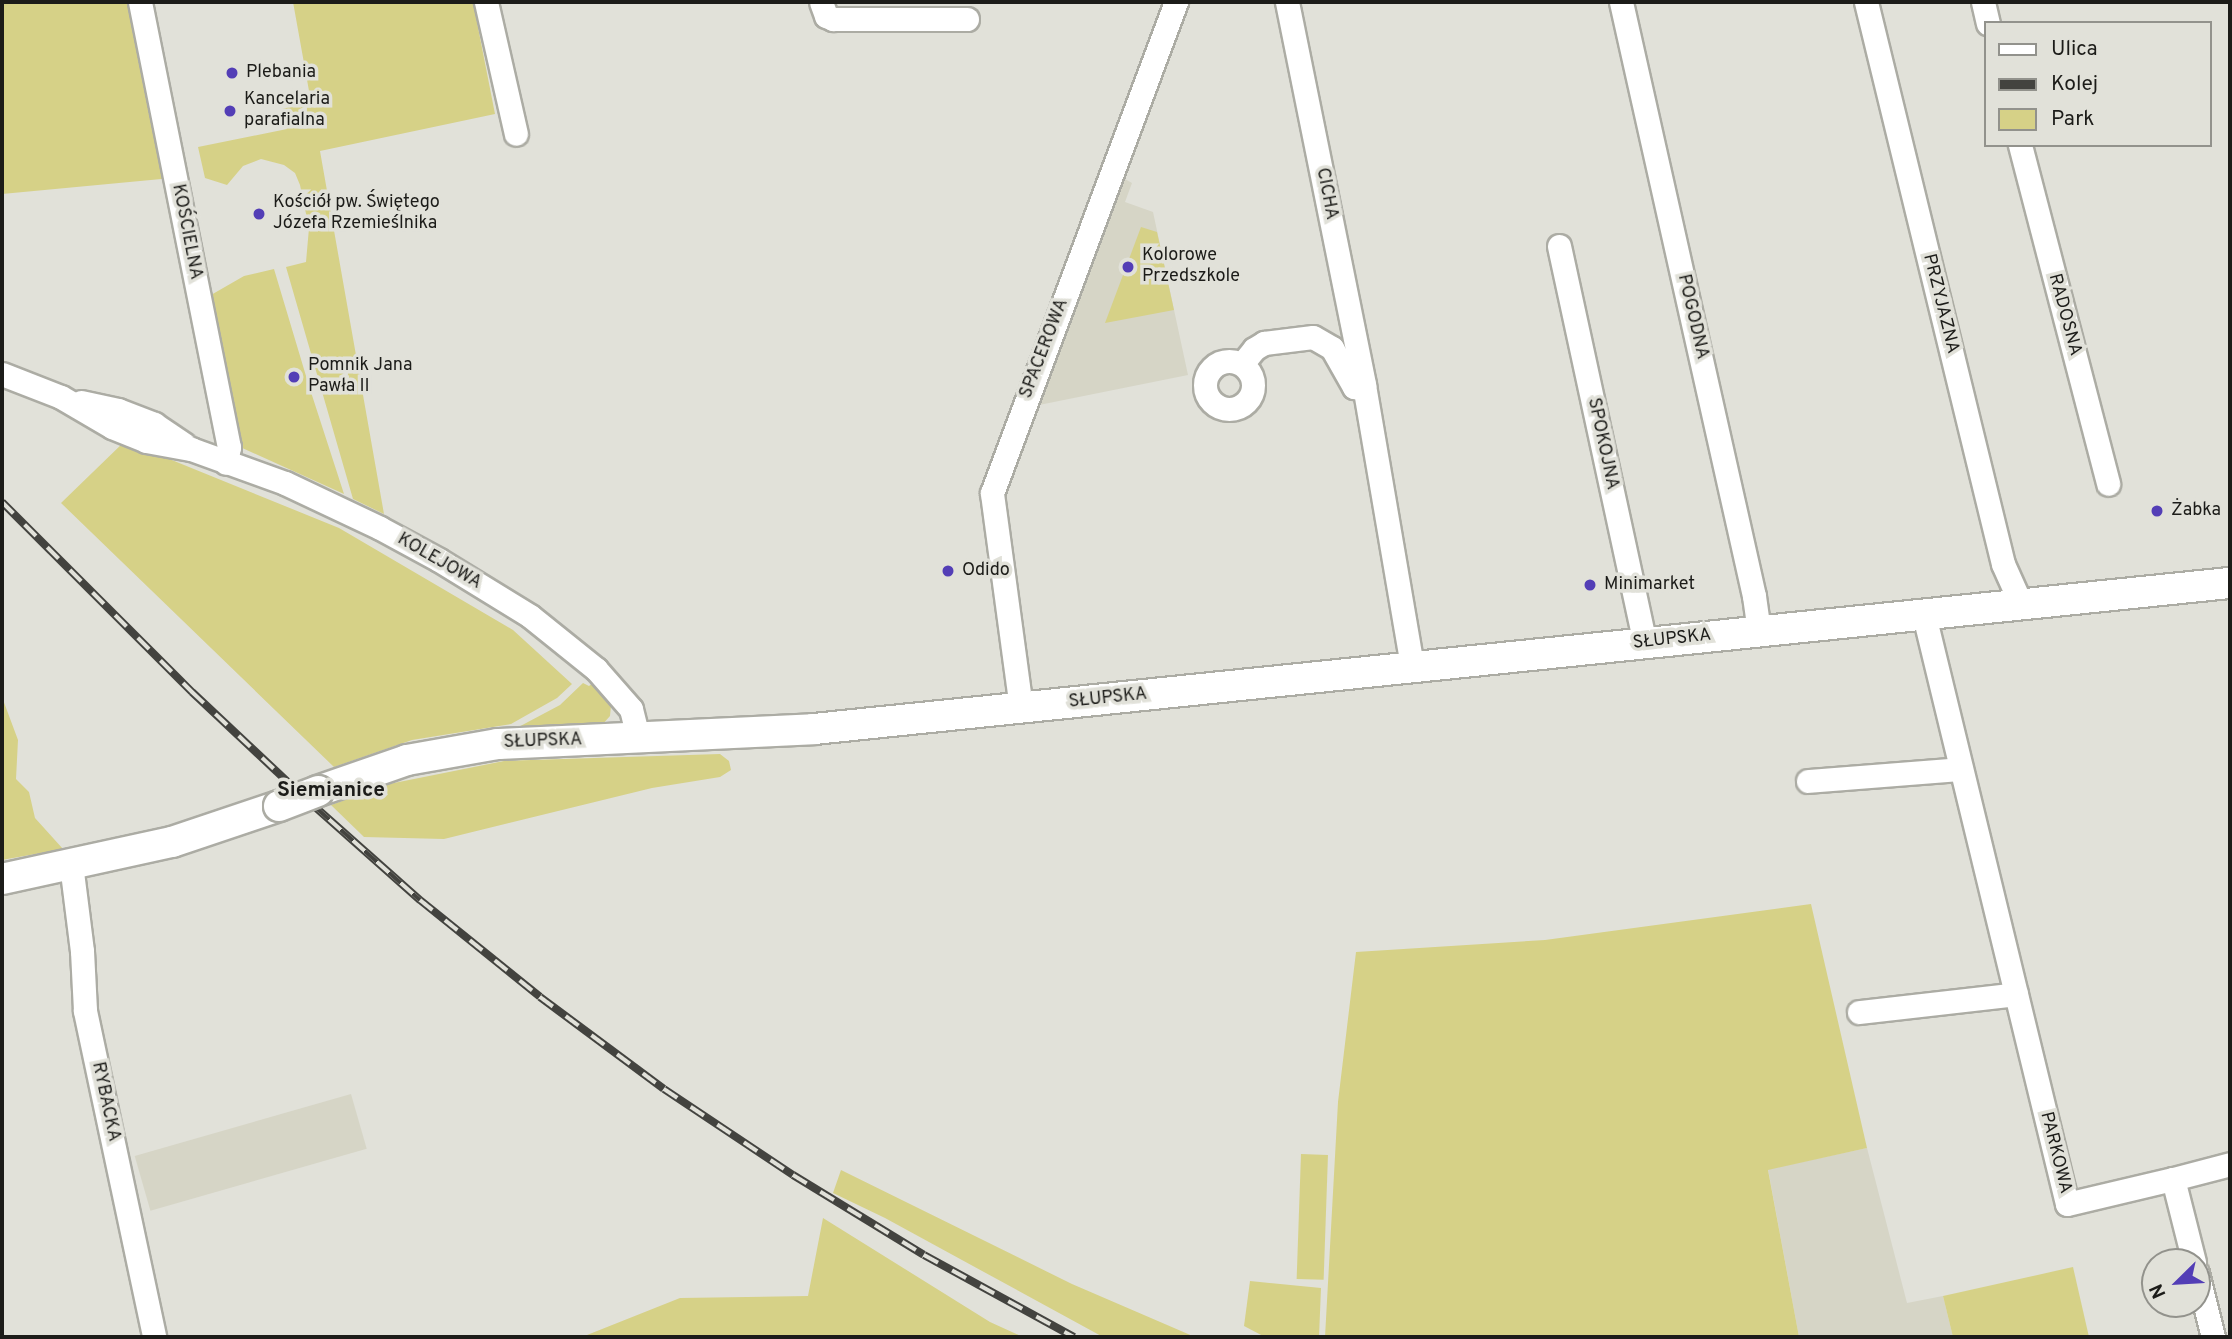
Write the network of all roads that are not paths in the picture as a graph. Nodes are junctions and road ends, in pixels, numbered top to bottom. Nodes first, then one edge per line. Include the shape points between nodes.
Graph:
1 (140, 2) edge
2 (486, 2) edge
3 (821, 2) edge
4 (1176, 2) edge
5 (1287, 2) edge
6 (1622, 2) edge
7 (1866, 2) edge
8 (1983, 2) edge
9 (967, 19) dead end
10 (1988, 21) edge
11 (516, 134) dead end
12 (2021, 147) edge
13 (1559, 246) dead end
14 (1242, 365) dead end
15 (2, 374) edge
16 (1364, 385) junction
17 (226, 463) junction
18 (2108, 484) dead end
19 (2230, 583) edge
20 (2021, 604) junction
21 (1924, 615) junction
22 (1759, 632) junction
23 (1645, 643) junction
24 (1412, 667) junction
25 (1021, 708) junction
26 (638, 738) junction
27 (1961, 769) junction
28 (1808, 782) dead end
29 (71, 864) junction
30 (2, 880) edge
31 (2016, 994) junction
32 (1859, 1012) dead end
33 (2230, 1164) edge
34 (2174, 1179) junction
35 (2191, 1248) edge
36 (2208, 1318) edge
37 (154, 1337) edge
38 (2213, 1337) edge

1 - 17 street, KOŚCIELNA via 229,447
2 - 11 street
3 - 9 street via 826,16 833,19
4 - 25 street, SPACEROWA via 992,493
5 - 16 street, CICHA
6 - 22 street, POGODNA
7 - 20 street, PRZYJAZNA via 2003,564
8 - 10 street
12 - 18 street, RADOSNA
13 - 23 street, SPOKOJNA
14 - 16 street via 1264,343 1313,337 1332,348 1354,387
15 - 17 street, KOLEJOWA via 61,397 146,441 191,449
16 - 24 street, CICHA
17 - 26 street, KOLEJOWA via 285,483 380,528 530,616 621,695 635,718
19 - 20 main road, SŁUPSKA
20 - 21 main road, SŁUPSKA
21 - 22 main road, SŁUPSKA
21 - 27 street, PARKOWA
22 - 23 main road, SŁUPSKA
23 - 24 main road, SŁUPSKA
24 - 25 main road, SŁUPSKA
25 - 26 main road, SŁUPSKA via 778,732
26 - 29 main road, SŁUPSKA, bridge via 473,747 407,760 172,842
27 - 28 street
27 - 31 street, PARKOWA
29 - 30 main road, SŁUPSKA
29 - 37 street, RYBACKA via 85,1011
31 - 32 street
31 - 34 street, PARKOWA via 2067,1204
33 - 34 street
34 - 35 street
36 - 38 street

